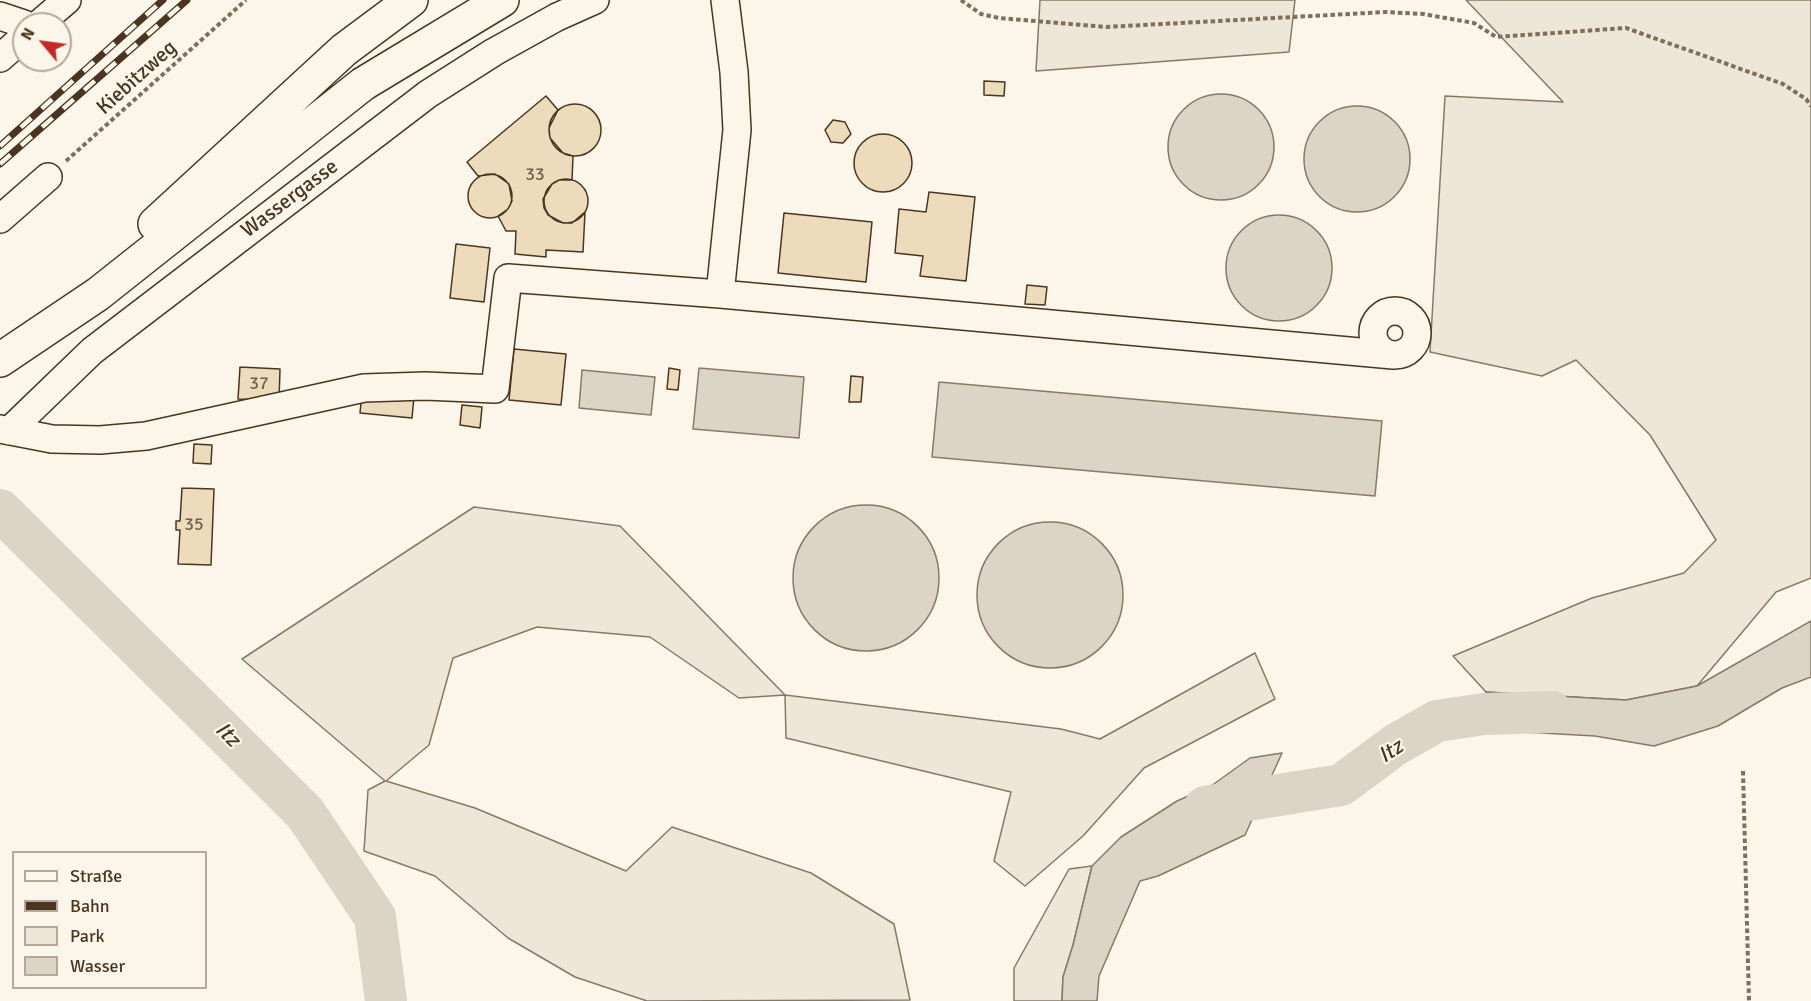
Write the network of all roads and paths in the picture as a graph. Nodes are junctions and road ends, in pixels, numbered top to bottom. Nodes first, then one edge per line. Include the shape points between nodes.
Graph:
1 (67, 0) edge
2 (246, 0) edge
3 (411, 0) edge
4 (502, 0) edge
5 (595, 0) edge
6 (725, 0) edge
7 (961, 0) edge
8 (53, 12) edge
9 (12, 48) edge
10 (0, 58) edge
11 (1811, 106) edge
12 (48, 177) joint
13 (0, 219) edge
14 (720, 294) junction
15 (0, 355) edge
16 (1393, 355) dead end
17 (0, 360) edge
18 (5, 430) edge
19 (1743, 771) dead end
20 (1749, 1001) edge

1 - 8 lane
2 - 12 path, Kiebitzweg
3 - 15 highway via 344,50 96,276
4 - 17 highway via 363,84 98,294
5 - 18 lane, Wassergasse via 556,17 428,94 92,351
6 - 14 lane via 737,130
7 - 11 path via 981,14 999,18 1106,27 1386,12 1474,23 1496,38 1626,28 1783,84
9 - 10 lane
12 - 13 lane
14 - 16 lane
14 - 18 lane, Wassergasse via 508,278 495,389 425,386 344,390 146,436 100,440 52,439
19 - 20 path

